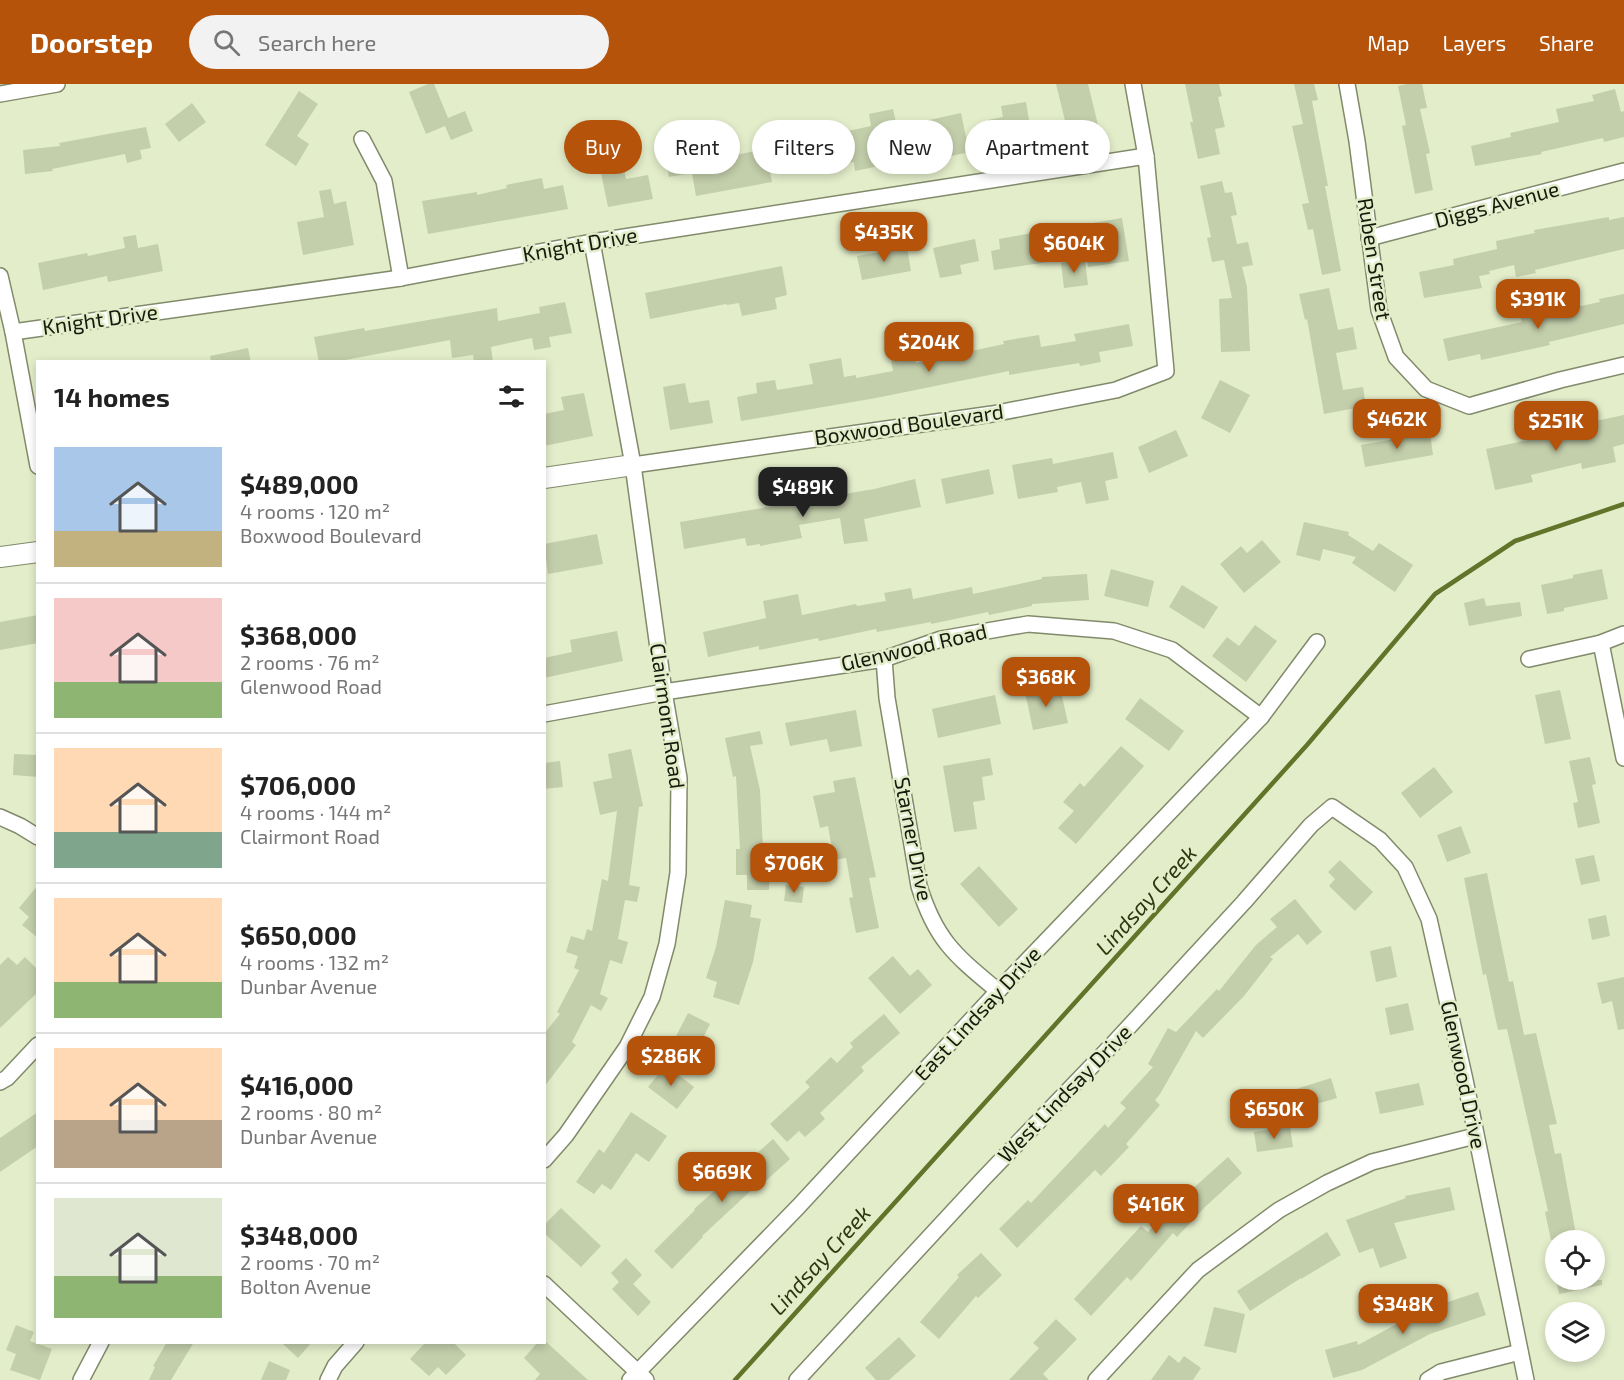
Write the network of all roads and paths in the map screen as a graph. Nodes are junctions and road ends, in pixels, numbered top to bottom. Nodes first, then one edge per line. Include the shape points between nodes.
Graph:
1 (57, 84) edge
2 (1133, 84) edge
3 (1347, 84) edge
4 (0, 94) edge
5 (362, 139) dead end
6 (1146, 156) junction
7 (1624, 171) edge
8 (1369, 238) junction
9 (592, 242) junction
10 (0, 276) edge
11 (401, 278) junction
12 (14, 332) junction
13 (1624, 365) edge
14 (36, 455) edge
15 (633, 465) junction
16 (546, 478) edge
17 (36, 552) edge
18 (0, 557) edge
19 (1624, 634) edge
20 (1317, 642) dead end
21 (1601, 643) junction
22 (884, 659) junction
23 (1528, 659) dead end
24 (664, 692) junction
25 (546, 714) edge
26 (1261, 717) junction
27 (1624, 758) edge
28 (1332, 807) joint
29 (0, 817) edge
30 (36, 836) edge
31 (998, 991) junction
32 (36, 1047) edge
33 (0, 1082) edge
34 (1475, 1136) junction
35 (546, 1158) edge
36 (546, 1286) edge
37 (100, 1344) edge
38 (354, 1344) edge
39 (1520, 1352) junction
40 (638, 1377) edge
41 (81, 1380) edge
42 (328, 1380) edge
43 (797, 1380) edge
44 (1096, 1380) edge
45 (1428, 1380) edge
46 (1526, 1380) edge

1 - 4 street
2 - 6 street
3 - 8 street, Ruben Street
5 - 11 street via 384,181
6 - 9 street, Knight Drive
6 - 15 street, Boxwood Boulevard via 1166,371 1116,390 992,414
7 - 8 street, Diggs Avenue
8 - 13 street, Ruben Street via 1379,310 1396,357 1426,389 1469,406
9 - 11 street, Knight Drive
9 - 15 street, Clairmont Road
10 - 12 street
11 - 12 street, Knight Drive
12 - 14 street
15 - 16 street, Boxwood Boulevard
15 - 24 street, Clairmont Road
17 - 18 street
19 - 21 street
20 - 26 street, East Lindsay Drive
21 - 23 street
21 - 27 street
22 - 24 street, Glenwood Road
22 - 26 street, Glenwood Road via 941,639 1028,624 1114,631 1172,650
22 - 31 street, Starner Drive via 886,698 926,909 954,953
24 - 25 street, Glenwood Road
24 - 35 street, Clairmont Road via 679,778 678,873 667,944 652,997 627,1047
26 - 31 street, East Lindsay Drive
28 - 34 street, Glenwood Drive via 1380,840 1405,867 1429,919
28 - 43 street, West Lindsay Drive via 1311,825 1175,977
29 - 30 street
31 - 40 street, East Lindsay Drive
32 - 33 street
34 - 39 street, Glenwood Drive
34 - 44 street via 1372,1162 1279,1210 1198,1270
36 - 40 street
37 - 41 street
38 - 42 street
39 - 45 street via 1441,1372
39 - 46 street, Glenwood Drive

